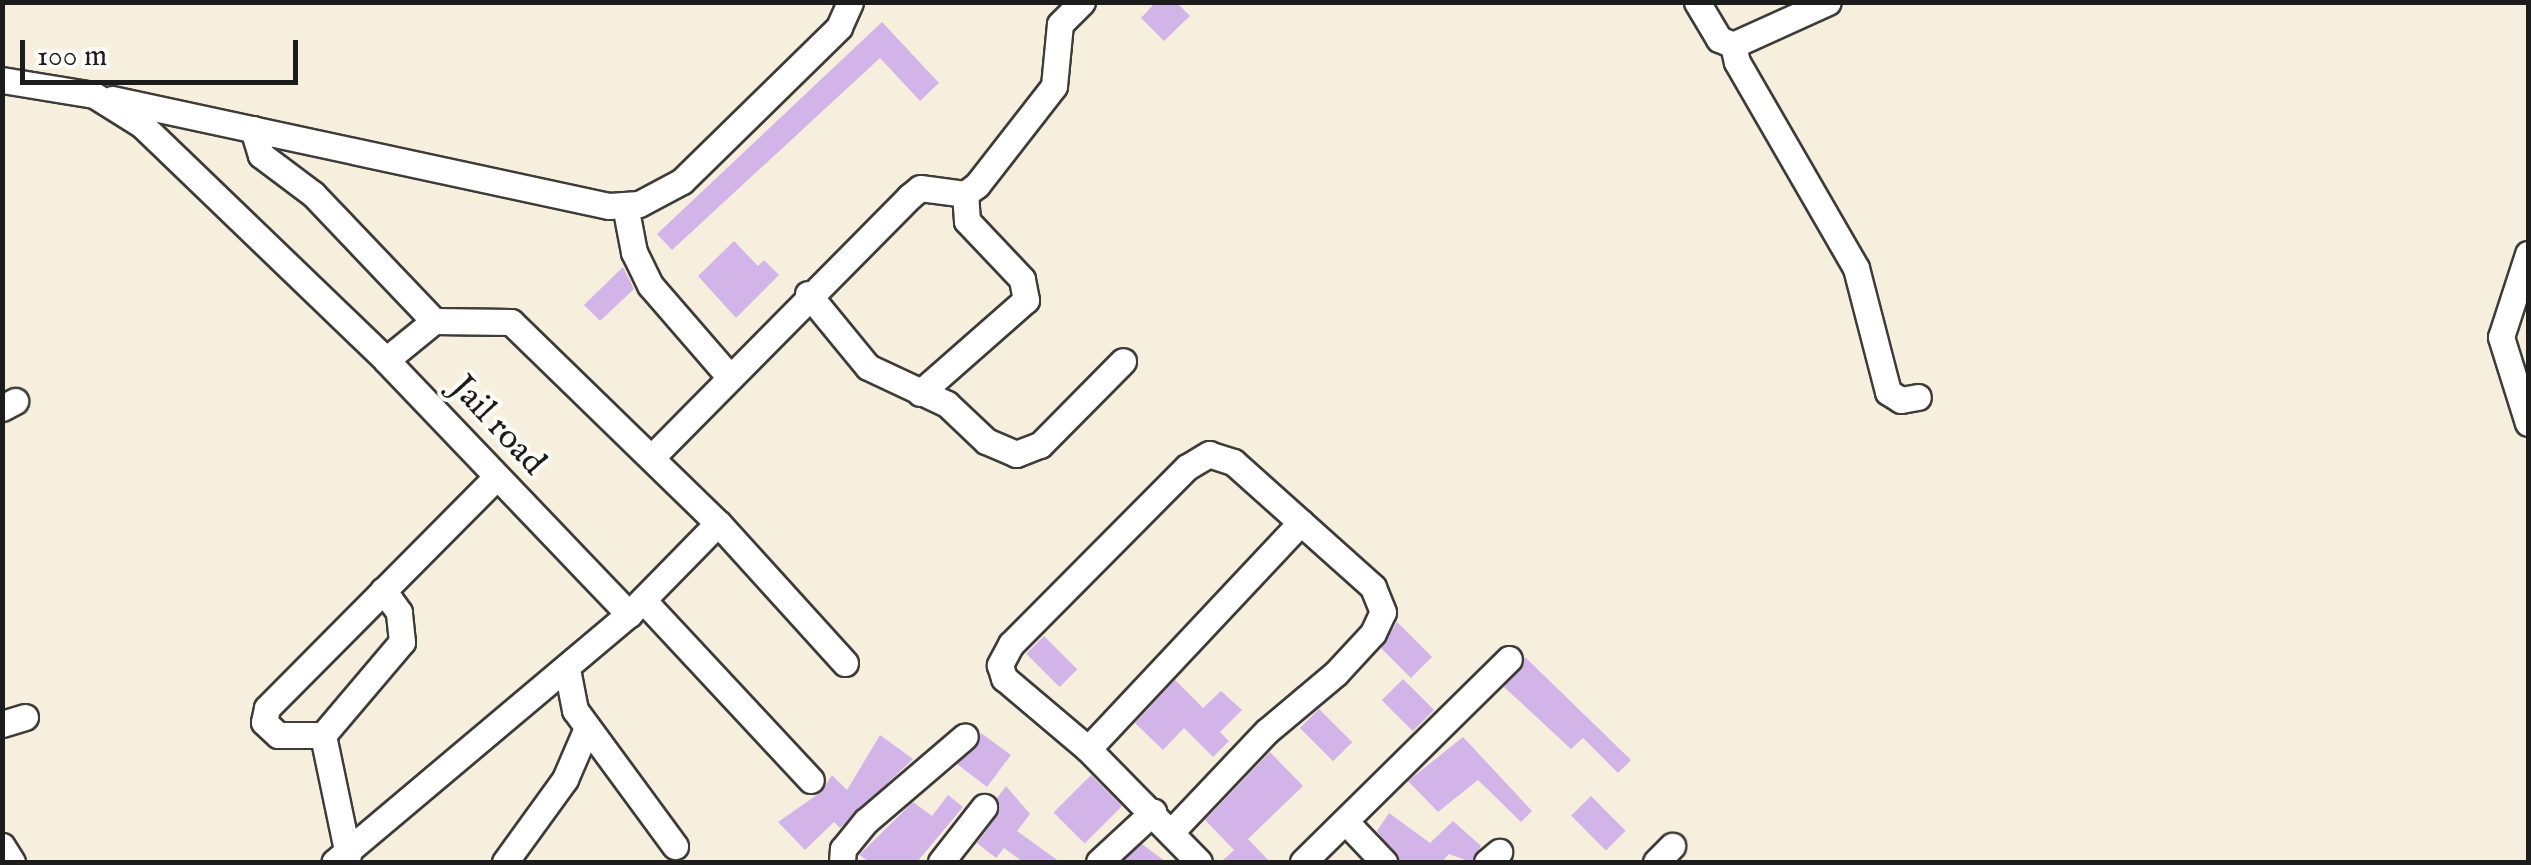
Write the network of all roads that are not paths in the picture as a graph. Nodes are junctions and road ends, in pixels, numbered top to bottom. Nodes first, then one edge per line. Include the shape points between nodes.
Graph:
1 (850, 2) edge
2 (1082, 2) edge
3 (1696, 2) edge
4 (1828, 3) edge
5 (1733, 45) junction
6 (2, 80) edge
7 (94, 95) junction
8 (253, 129) junction
9 (965, 194) junction
10 (625, 205) junction
11 (2528, 254) edge
12 (808, 294) junction
13 (434, 321) junction
14 (386, 360) junction
15 (1124, 361) dead end
16 (728, 376) junction
17 (920, 393) junction
18 (1918, 398) dead end
19 (2528, 424) edge
20 (654, 456) junction
21 (496, 476) junction
22 (1301, 522) junction
23 (718, 523) junction
24 (383, 590) junction
25 (636, 608) junction
26 (1509, 659) dead end
27 (845, 663) dead end
28 (566, 670) junction
29 (587, 728) junction
30 (323, 735) junction
31 (965, 736) dead end
32 (1088, 749) junction
33 (811, 780) dead end
34 (984, 807) dead end
35 (1162, 822) junction
36 (1344, 822) junction
37 (2, 846) edge
38 (675, 846) dead end
39 (341, 858) edge
40 (12, 862) edge
41 (504, 862) edge
42 (842, 862) edge
43 (941, 862) edge
44 (1100, 862) edge
45 (1200, 862) edge
46 (1304, 862) edge
47 (1384, 862) edge

1 - 10 street via 839,27 682,181 658,198
2 - 9 street via 1060,24 1054,86
3 - 5 street via 1719,39
4 - 5 street
5 - 18 street via 1736,62 1856,268 1888,392 1901,400
6 - 7 street, Jail road
7 - 8 street
7 - 14 street, Jail road via 142,125
8 - 10 street
8 - 13 street via 261,155 312,194
9 - 12 street via 920,188
9 - 17 street via 967,221 1022,279 1026,300
10 - 16 street via 634,252 650,285
11 - 19 street via 2501,337
12 - 16 street
12 - 17 street via 868,367
13 - 14 street
13 - 20 street via 514,324
14 - 21 street, Jail road
15 - 17 street via 1040,445 1016,454 998,450 947,404
16 - 20 street
20 - 23 street
21 - 24 street
21 - 25 street, Jail road
22 - 32 street
22 - 32 street via 1233,462 1209,454 1187,467 1011,644 1000,666 1004,678
22 - 35 street via 1373,587 1381,598 1380,623
23 - 25 street
23 - 27 street
24 - 30 street via 399,612 402,642
24 - 30 street via 266,708 264,722 278,735
25 - 28 street
25 - 33 street, Jail road
26 - 36 street
28 - 29 street via 569,695
28 - 39 street
29 - 38 street
29 - 41 street via 564,779
30 - 39 street
31 - 42 street via 866,821 843,849
32 - 35 street
34 - 43 street
35 - 44 street
35 - 45 street
36 - 46 street
36 - 47 street
37 - 40 street

